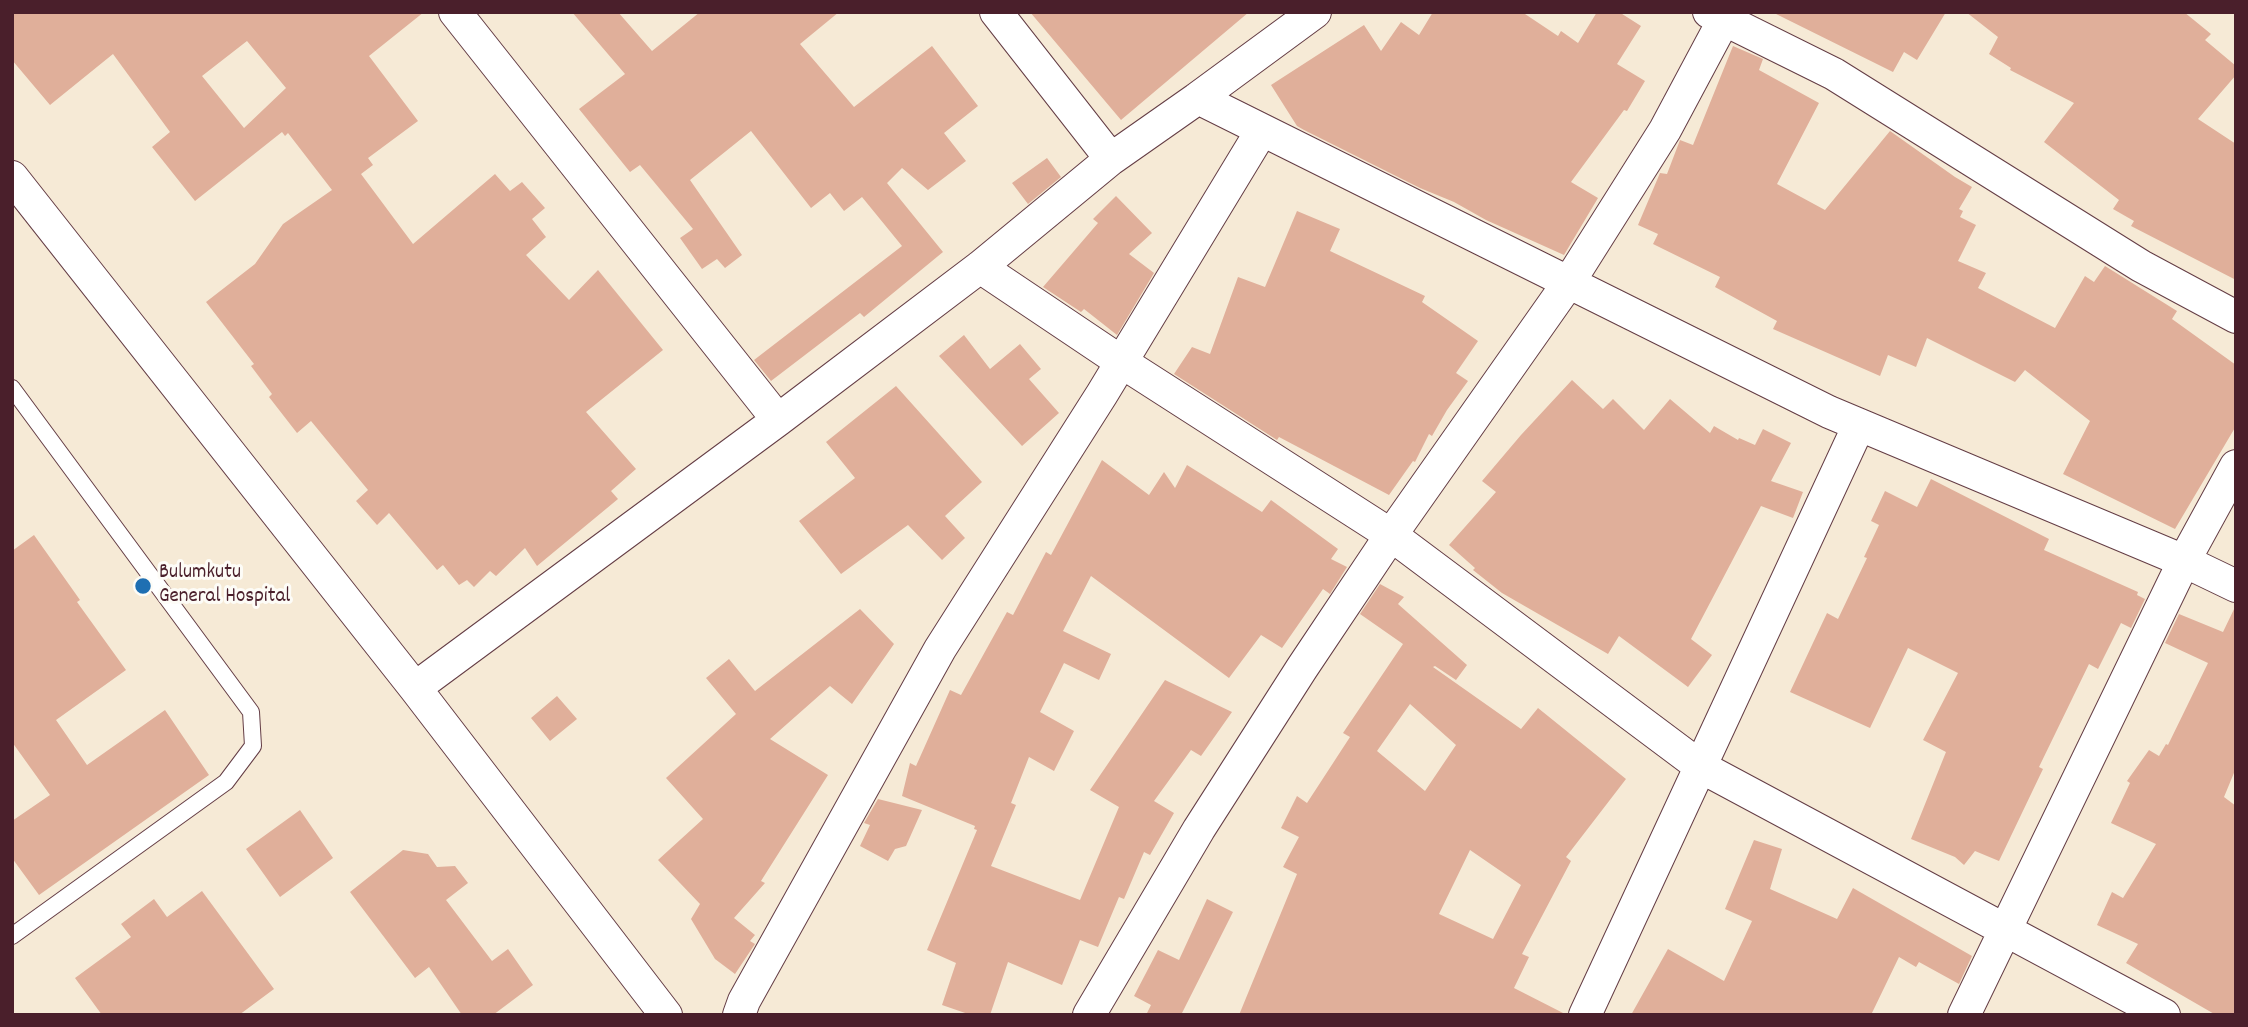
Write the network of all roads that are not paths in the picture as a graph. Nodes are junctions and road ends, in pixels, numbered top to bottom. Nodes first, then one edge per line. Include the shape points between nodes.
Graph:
1 (455, 12) edge
2 (996, 12) edge
3 (1315, 12) edge
4 (1720, 15) edge
5 (1198, 98) junction
6 (1262, 130) junction
7 (1111, 159) junction
8 (12, 177) edge
9 (980, 267) junction
10 (1569, 282) junction
11 (2236, 317) edge
12 (1120, 361) junction
13 (12, 388) edge
14 (778, 420) junction
15 (1859, 425) junction
16 (2236, 466) edge
17 (1391, 535) junction
18 (2184, 561) junction
19 (2236, 586) edge
20 (415, 688) junction
21 (1701, 766) junction
22 (2004, 931) junction
23 (12, 936) edge
24 (666, 1015) edge
25 (739, 1015) edge
26 (1089, 1015) edge
27 (1585, 1015) edge
28 (1964, 1015) edge
29 (2164, 1015) edge

1 - 14 street
2 - 7 street
3 - 5 street
4 - 10 street via 1665,130
4 - 11 street via 1834,74 2140,266
5 - 6 street
5 - 7 street
6 - 10 street
6 - 12 street
7 - 9 street
8 - 20 street
9 - 12 street
9 - 14 street
10 - 15 street
10 - 17 street
12 - 17 street
12 - 25 street via 940,649
13 - 23 lane via 251,712 253,746 226,782
14 - 20 street
15 - 18 street
15 - 21 street
16 - 18 street
17 - 21 street
17 - 26 street via 1199,829
18 - 19 street
18 - 22 street
20 - 24 street
21 - 22 street
21 - 27 street
22 - 28 street
22 - 29 street

